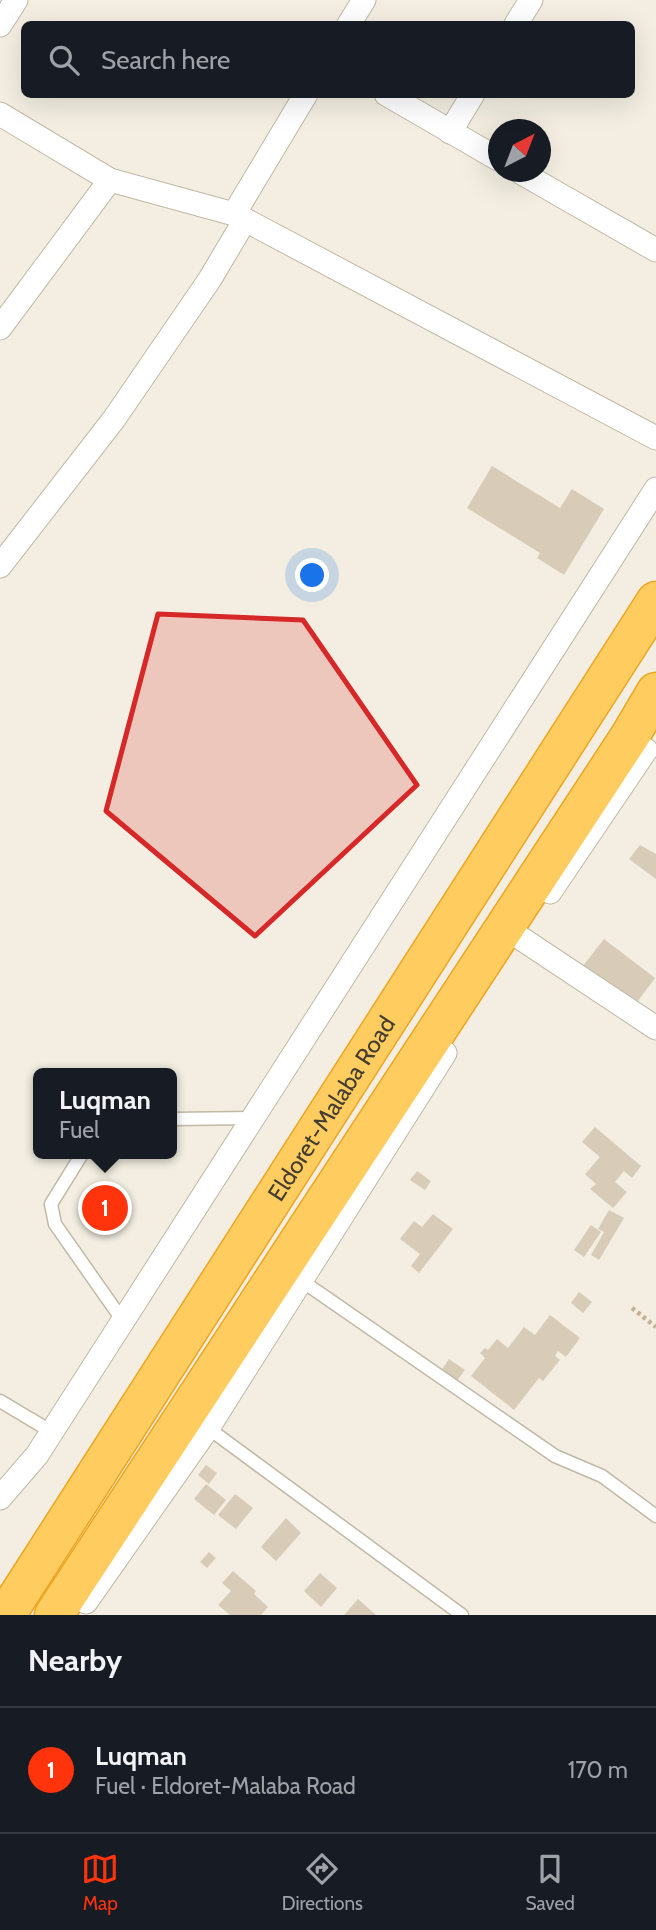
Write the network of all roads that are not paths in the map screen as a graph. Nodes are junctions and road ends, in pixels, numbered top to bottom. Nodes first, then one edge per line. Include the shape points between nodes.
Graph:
1 (16, 0) edge
2 (364, 0) edge
3 (531, 0) edge
4 (351, 21) edge
5 (518, 21) edge
6 (0, 25) edge
7 (304, 98) edge
8 (393, 98) edge
9 (471, 98) edge
10 (0, 114) edge
11 (450, 132) junction
12 (488, 153) edge
13 (110, 180) junction
14 (537, 182) edge
15 (239, 217) junction
16 (656, 250) edge
17 (0, 328) edge
18 (656, 438) edge
19 (656, 489) edge
20 (0, 566) edge
21 (656, 601) edge
22 (656, 692) edge
23 (644, 748) edge
24 (519, 937) junction
25 (656, 1028) edge
26 (253, 1118) junction
27 (177, 1119) edge
28 (79, 1159) edge
29 (302, 1281) junction
30 (123, 1321) junction
31 (0, 1401) edge
32 (208, 1428) junction
33 (52, 1432) junction
34 (0, 1498) edge
35 (656, 1516) edge
36 (70, 1608) edge
37 (6, 1615) edge
38 (462, 1615) edge

1 - 6 street
2 - 4 street
3 - 5 street
7 - 15 street
8 - 11 street
9 - 11 street
10 - 13 street
11 - 12 street
13 - 15 street
13 - 17 street
14 - 16 street
15 - 18 street
15 - 20 street via 209,279 114,419
19 - 26 street
21 - 37 highway, Eldoret-Malaba Road
22 - 23 highway, Eldoret-Malaba Road
23 - 24 street
23 - 36 highway, Eldoret-Malaba Road
24 - 25 street
24 - 29 street
26 - 27 lane
26 - 30 street
28 - 30 lane via 51,1204 52,1213 55,1224
29 - 32 street
29 - 35 lane via 555,1456 602,1475
30 - 33 street
31 - 33 lane
32 - 36 street
32 - 38 lane
33 - 34 street

